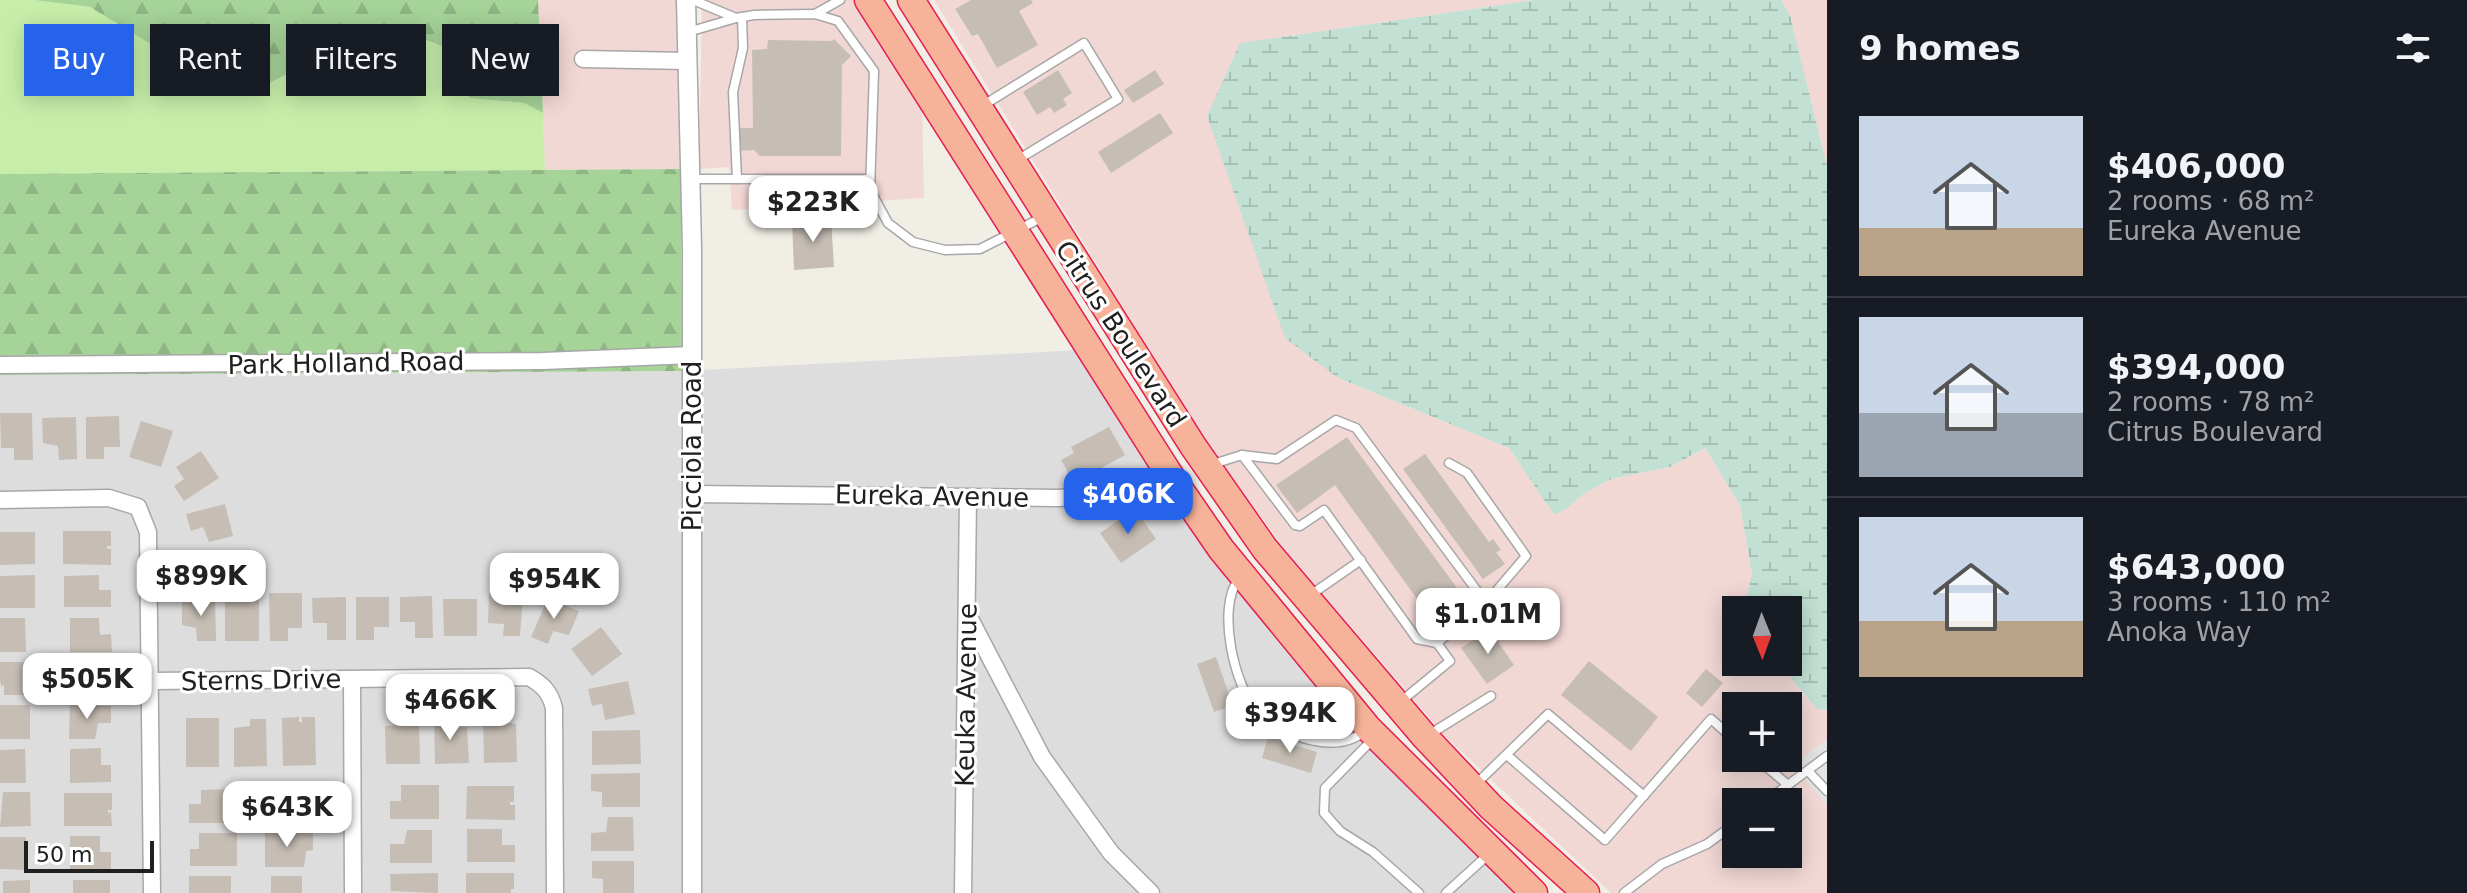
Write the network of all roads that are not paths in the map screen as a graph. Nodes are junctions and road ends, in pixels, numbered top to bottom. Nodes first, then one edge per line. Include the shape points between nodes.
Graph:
1 (686, 0) edge
2 (693, 0) edge
3 (840, 0) edge
4 (868, 0) edge
5 (911, 0) edge
6 (815, 14) junction
7 (739, 17) junction
8 (687, 32) junction
9 (583, 59) dead end
10 (688, 61) junction
11 (988, 102) junction
12 (1022, 157) junction
13 (691, 179) junction
14 (737, 179) junction
15 (870, 179) junction
16 (1046, 216) junction
17 (1014, 232) junction
18 (1054, 295) junction
19 (692, 355) junction
20 (0, 365) edge
21 (1242, 455) junction
22 (1449, 463) dead end
23 (1208, 466) junction
24 (1168, 472) junction
25 (692, 494) junction
26 (968, 497) junction
27 (0, 500) edge
28 (1361, 560) junction
29 (1242, 575) junction
30 (1305, 598) junction
31 (1486, 603) junction
32 (968, 614) junction
33 (1333, 631) junction
34 (1437, 643) junction
35 (352, 679) junction
36 (150, 681) junction
37 (1491, 696) dead end
38 (1396, 705) junction
39 (1722, 729) edge
40 (1372, 732) junction
41 (1425, 737) junction
42 (1508, 756) junction
43 (1827, 756) edge
44 (1808, 771) junction
45 (1773, 772) edge
46 (1788, 785) junction
47 (1473, 787) junction
48 (1784, 788) edge
49 (1827, 791) edge
50 (1644, 796) junction
51 (1447, 808) junction
52 (1722, 833) edge
53 (1490, 852) junction
54 (152, 893) edge
55 (353, 893) edge
56 (555, 893) edge
57 (692, 893) edge
58 (963, 893) edge
59 (1151, 893) edge
60 (1419, 893) edge
61 (1446, 893) edge
62 (1534, 893) edge
63 (1555, 893) edge
64 (1586, 893) edge
65 (1624, 893) edge

1 - 8 street, Picciola Road
2 - 7 lane
3 - 6 lane
4 - 17 highway, Citrus Boulevard
5 - 11 highway, Citrus Boulevard
6 - 7 lane
6 - 15 lane via 838,21 874,71
7 - 8 lane
7 - 14 lane via 743,48 733,92
8 - 10 street, Picciola Road
9 - 10 street
10 - 13 street, Picciola Road
11 - 12 highway, Citrus Boulevard
11 - 12 lane via 1084,43 1118,99
12 - 16 highway, Citrus Boulevard
13 - 14 lane
13 - 19 street, Picciola Road
14 - 15 lane
15 - 17 lane via 870,190 888,223 913,242 945,250 980,249
16 - 17 lane
16 - 23 highway, Citrus Boulevard
17 - 18 highway, Citrus Boulevard
18 - 23 highway via 1110,357 1172,449
18 - 24 highway, Citrus Boulevard
19 - 20 street, Park Holland Road
19 - 25 street, Picciola Road
21 - 23 lane
21 - 28 lane via 1295,525 1324,510
21 - 31 lane via 1277,459 1336,420 1356,428
22 - 31 lane via 1467,473 1526,556
23 - 30 highway, Citrus Boulevard
24 - 26 street, Eureka Avenue via 1110,493
24 - 29 highway, Citrus Boulevard
24 - 33 highway via 1198,487 1283,593
25 - 26 street, Eureka Avenue
25 - 57 street, Picciola Road
26 - 32 street, Keuka Avenue
27 - 36 street via 109,498 138,507 148,532
28 - 30 lane
28 - 34 lane via 1417,639
29 - 40 highway, Citrus Boulevard
29 - 40 lane via 1227,609 1233,666 1257,711 1312,741 1337,743
30 - 33 highway, Citrus Boulevard
31 - 34 lane
32 - 58 street, Keuka Avenue
32 - 59 street via 1042,757 1111,853
33 - 38 highway, Citrus Boulevard
34 - 38 lane via 1450,661
35 - 36 street, Sterns Drive
35 - 55 street
35 - 56 street, Sterns Drive via 520,676 542,685 554,708
36 - 54 street
37 - 41 lane
38 - 41 highway, Citrus Boulevard
39 - 50 lane via 1711,719
40 - 51 highway, Citrus Boulevard
40 - 60 lane via 1325,788 1324,813
41 - 47 highway, Citrus Boulevard
42 - 47 lane
42 - 50 lane via 1548,714
42 - 50 lane via 1605,840
43 - 44 lane
44 - 46 lane
44 - 49 lane
45 - 46 lane
46 - 48 lane
47 - 64 highway, Citrus Boulevard
51 - 53 highway, Citrus Boulevard
51 - 63 highway via 1505,843
52 - 65 lane via 1662,864
53 - 61 lane
53 - 62 highway, Citrus Boulevard

